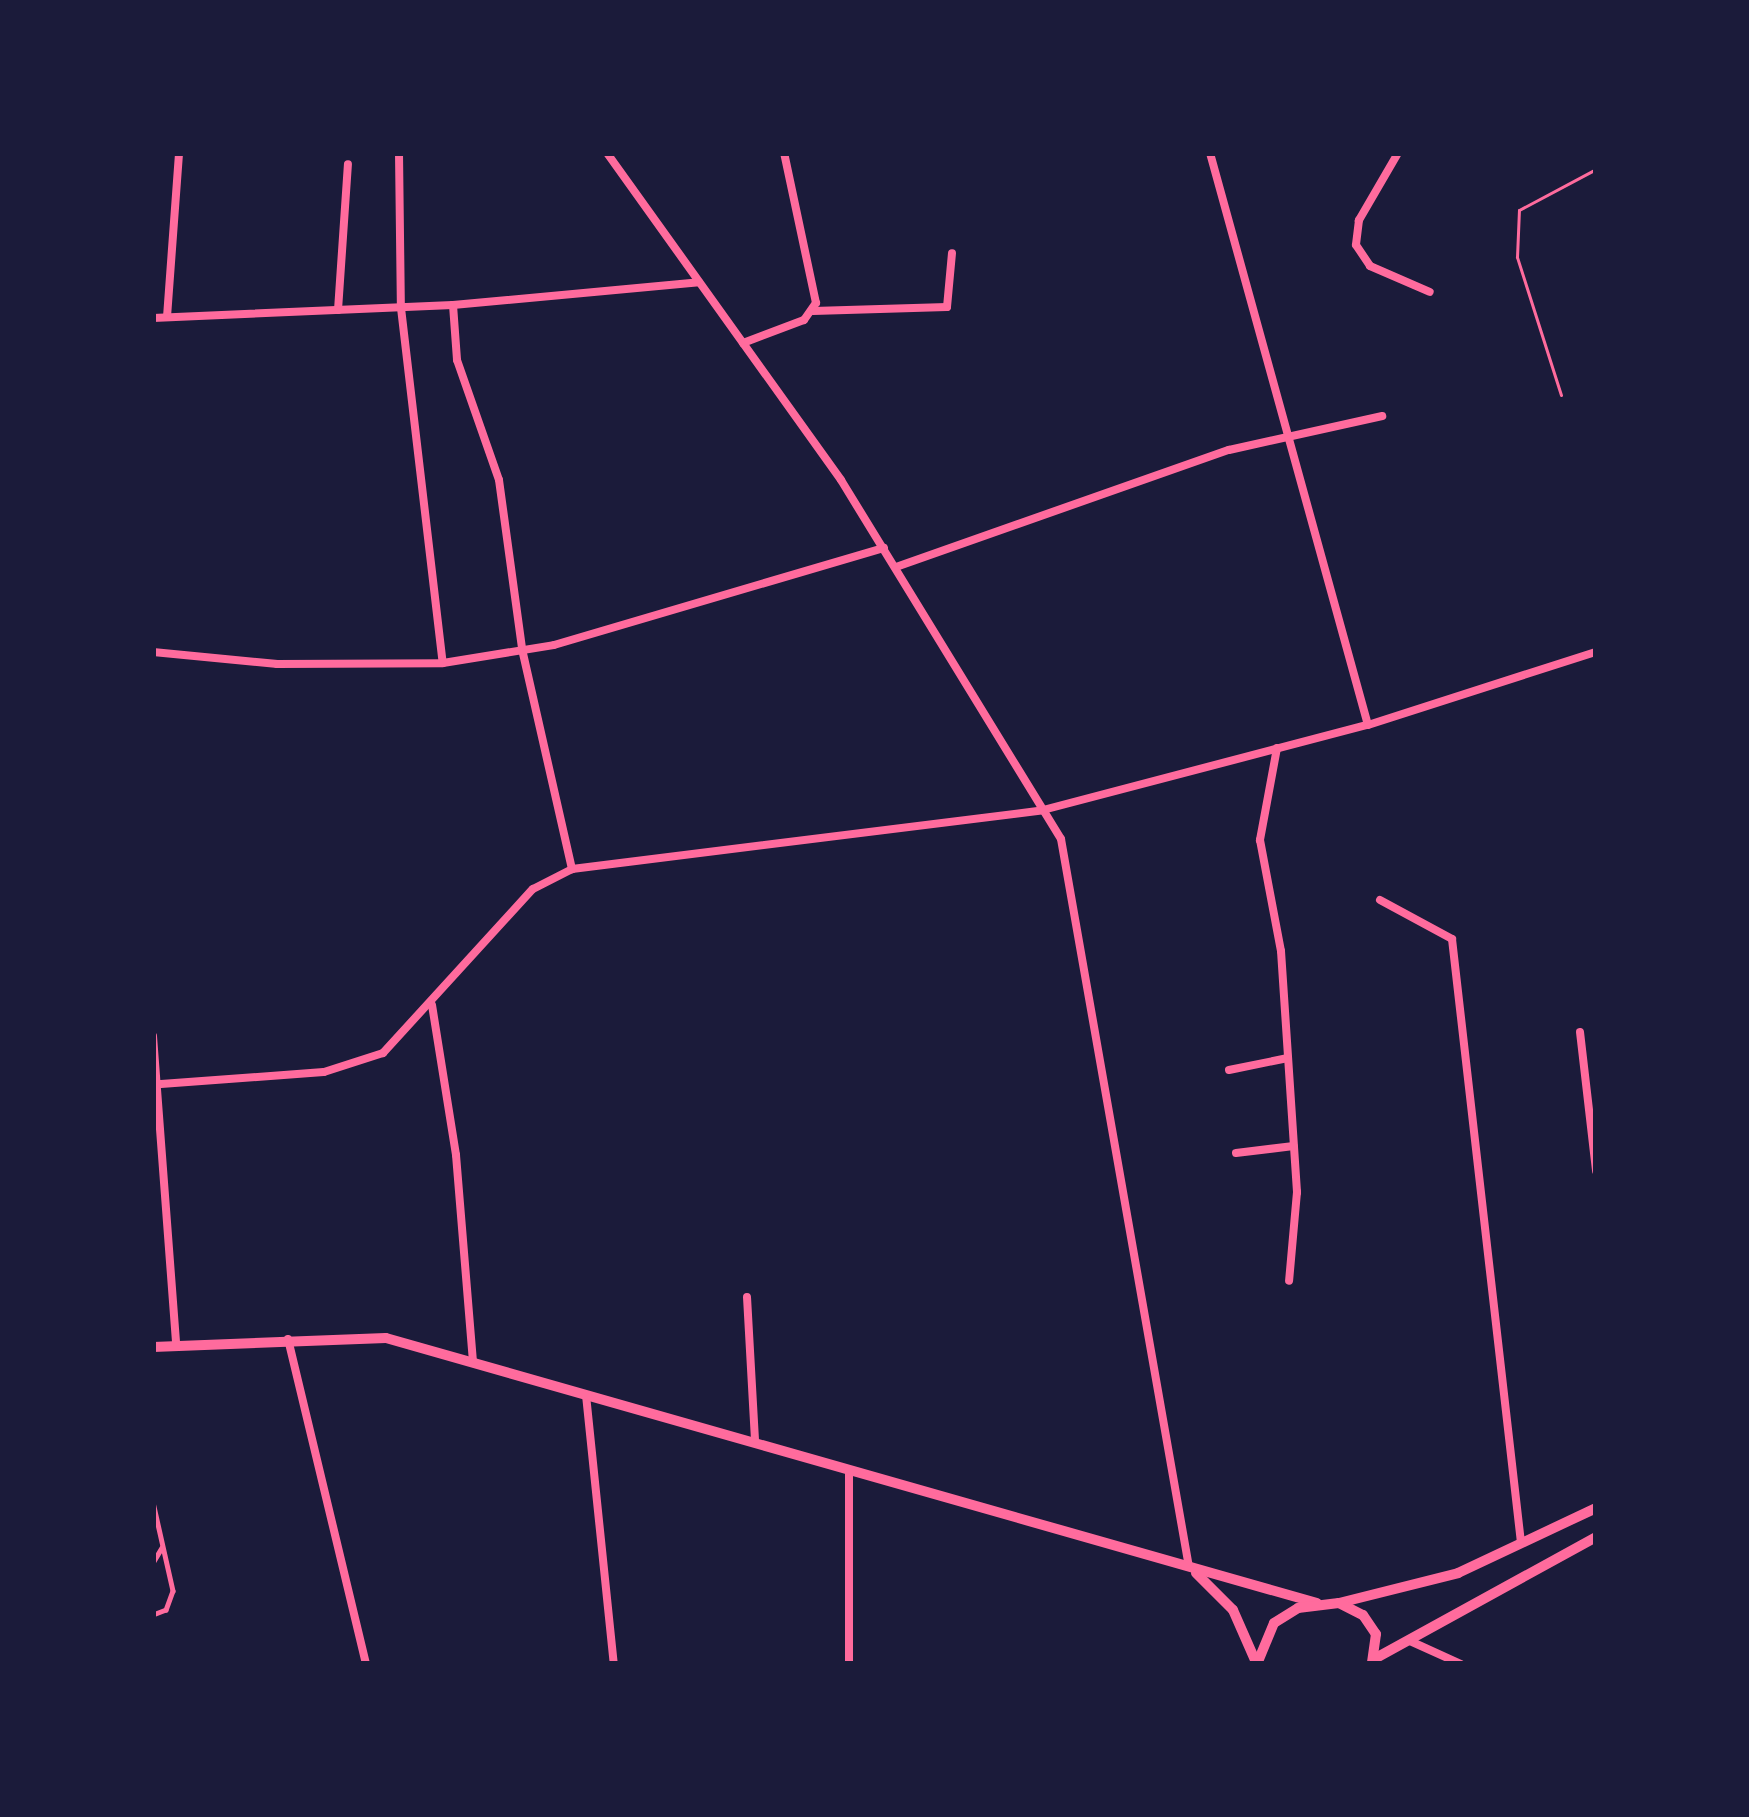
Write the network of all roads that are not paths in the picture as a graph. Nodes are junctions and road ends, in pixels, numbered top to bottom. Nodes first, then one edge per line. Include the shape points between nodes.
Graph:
1 (179, 153) edge
2 (398, 153) edge
3 (607, 153) edge
4 (784, 153) edge
5 (1210, 153) edge
6 (1398, 153) edge
7 (348, 164) dead end
8 (952, 253) dead end
9 (699, 282) junction
10 (1430, 292) dead end
11 (453, 305) junction
12 (401, 308) junction
13 (338, 310) junction
14 (813, 311) junction
15 (167, 317) junction
16 (153, 318) edge
17 (743, 343) junction
18 (1382, 416) dead end
19 (1287, 442) junction
20 (884, 548) junction
21 (896, 567) junction
22 (522, 649) junction
23 (153, 652) edge
24 (1596, 652) edge
25 (442, 663) junction
26 (1368, 725) junction
27 (1277, 748) junction
28 (1043, 810) junction
29 (572, 869) junction
30 (1380, 900) dead end
31 (432, 1005) junction
32 (1580, 1032) dead end
33 (153, 1036) edge
34 (155, 1051) edge
35 (1288, 1058) junction
36 (1229, 1070) dead end
37 (161, 1084) junction
38 (1294, 1145) junction
39 (1237, 1153) dead end
40 (1596, 1171) edge
41 (1289, 1281) dead end
42 (747, 1297) dead end
43 (288, 1337) junction
44 (153, 1347) edge
45 (176, 1347) junction
46 (473, 1361) junction
47 (586, 1394) junction
48 (755, 1442) junction
49 (849, 1469) junction
50 (153, 1502) edge
51 (1596, 1508) edge
52 (157, 1515) junction
53 (153, 1526) edge
54 (1596, 1537) edge
55 (163, 1541) junction
56 (1521, 1545) junction
57 (153, 1562) edge
58 (1189, 1567) junction
59 (1317, 1603) junction
60 (1339, 1603) junction
61 (153, 1615) edge
62 (1408, 1641) junction
63 (1374, 1661) edge
64 (365, 1664) edge
65 (614, 1664) edge
66 (849, 1664) edge
67 (1256, 1664) edge
68 (1461, 1664) edge

1 - 15 street
2 - 12 street
3 - 9 street
4 - 14 street
5 - 19 street
6 - 10 street via 1359,220 1356,245 1370,266
7 - 13 street
8 - 14 street via 947,307
9 - 11 street
9 - 17 street
11 - 12 street
11 - 22 street via 457,359 502,492
12 - 13 street
12 - 25 street
13 - 15 street
14 - 17 street
15 - 16 street
17 - 20 street
18 - 19 street
19 - 21 street via 1229,450
19 - 26 street
20 - 21 street
20 - 22 street
21 - 28 street
22 - 25 street
22 - 29 street
23 - 25 street via 277,664
24 - 26 street
26 - 27 street
27 - 28 street
27 - 35 street via 1260,840 1281,951
28 - 29 street
28 - 58 street via 1060,839
29 - 31 street via 533,889
30 - 56 street via 1452,939
31 - 37 street via 383,1053 323,1072
31 - 46 street
32 - 40 street
33 - 34 street
34 - 37 street
35 - 36 street
35 - 38 street
37 - 45 street
38 - 39 street
38 - 41 street
42 - 48 street
43 - 45 street
43 - 46 street via 386,1338
43 - 64 street
44 - 45 street
46 - 47 street
47 - 48 street
47 - 65 street
48 - 49 street
49 - 58 street
49 - 66 street
50 - 52 lane
51 - 56 street
52 - 53 lane
52 - 55 lane
54 - 62 street
55 - 57 lane
55 - 61 lane via 173,1591 166,1610
56 - 60 street via 1459,1574
58 - 59 street
58 - 67 street via 1233,1610
59 - 60 street
59 - 67 street via 1274,1623
60 - 63 street via 1363,1615 1376,1634
62 - 63 street
62 - 68 street

